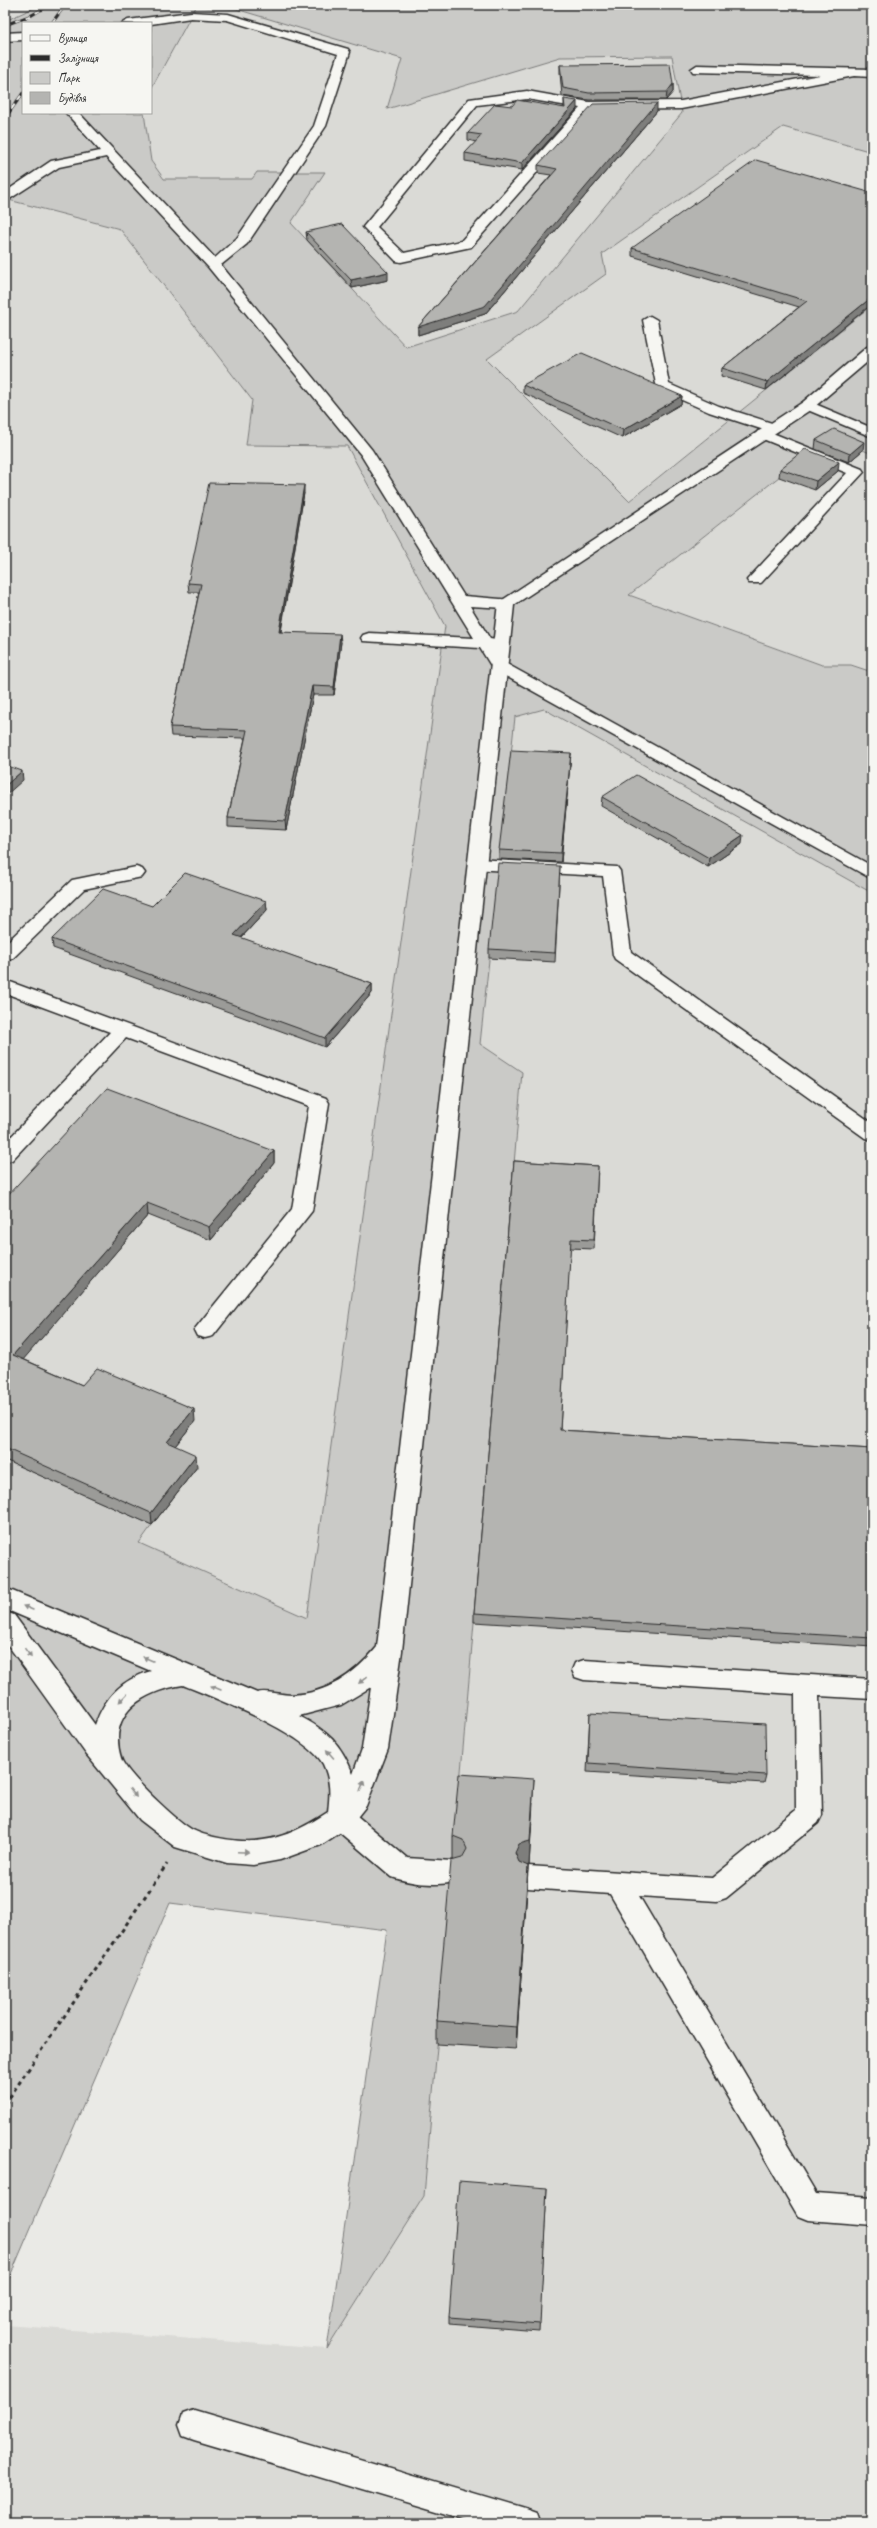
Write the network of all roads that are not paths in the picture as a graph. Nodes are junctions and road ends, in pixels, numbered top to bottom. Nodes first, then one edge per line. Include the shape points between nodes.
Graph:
1 (136, 22) edge
2 (22, 36) edge
3 (5, 37) edge
4 (697, 69) dead end
5 (852, 73) junction
6 (872, 73) edge
7 (589, 106) junction
8 (73, 114) edge
9 (108, 153) junction
10 (5, 198) edge
11 (214, 265) junction
12 (650, 320) dead end
13 (872, 350) edge
14 (808, 404) junction
15 (768, 431) junction
16 (872, 433) edge
17 (755, 580) dead end
18 (459, 602) junction
19 (506, 603) junction
20 (369, 638) dead end
21 (493, 643) junction
22 (499, 666) junction
23 (476, 865) junction
24 (872, 873) edge
25 (136, 874) dead end
26 (5, 955) edge
27 (5, 986) edge
28 (123, 1030) junction
29 (872, 1133) edge
30 (5, 1155) edge
31 (205, 1330) dead end
32 (5, 1598) edge
33 (5, 1622) edge
34 (389, 1651) junction
35 (584, 1670) dead end
36 (184, 1674) junction
37 (807, 1684) junction
38 (872, 1688) edge
39 (248, 1701) junction
40 (109, 1762) junction
41 (341, 1818) junction
42 (452, 1872) edge
43 (528, 1877) edge
44 (617, 1883) junction
45 (872, 2211) edge
46 (194, 2425) dead end
47 (525, 2523) edge

1 - 11 lane via 191,15 228,17 344,52 320,126 242,241
2 - 3 lane
4 - 5 lane
5 - 6 lane
5 - 7 lane via 681,106
7 - 7 lane via 527,95 473,102 370,227 400,258 466,244
8 - 9 lane
9 - 10 lane via 56,164
9 - 11 lane
11 - 18 lane via 367,452
12 - 15 lane via 662,386
13 - 14 street
14 - 15 street
14 - 16 lane
15 - 17 lane via 857,472
15 - 19 street
18 - 19 lane
18 - 21 lane
19 - 21 street
20 - 21 lane
21 - 22 street
22 - 23 street
22 - 24 lane
23 - 29 lane via 611,871 622,955
23 - 34 street
25 - 26 lane via 78,884
27 - 28 lane
28 - 30 lane
28 - 31 lane via 319,1103 302,1211
36 -> 32 street
33 -> 40 street
34 -> 39 street via 369,1675 354,1687 330,1699 303,1706 275,1706
41 -> 34 street via 357,1798 375,1749
35 - 37 lane
39 -> 36 street
36 -> 40 street via 163,1676 143,1684 126,1695 113,1710 105,1733 104,1745
37 - 38 lane
37 - 44 lane via 809,1816 717,1890
41 -> 39 street via 344,1786 333,1757 310,1734
40 -> 41 street via 149,1812 184,1839 227,1851 253,1853 280,1848 312,1837
41 - 42 lane via 400,1869
43 - 44 lane
44 - 45 lane via 808,2206
46 - 47 lane

